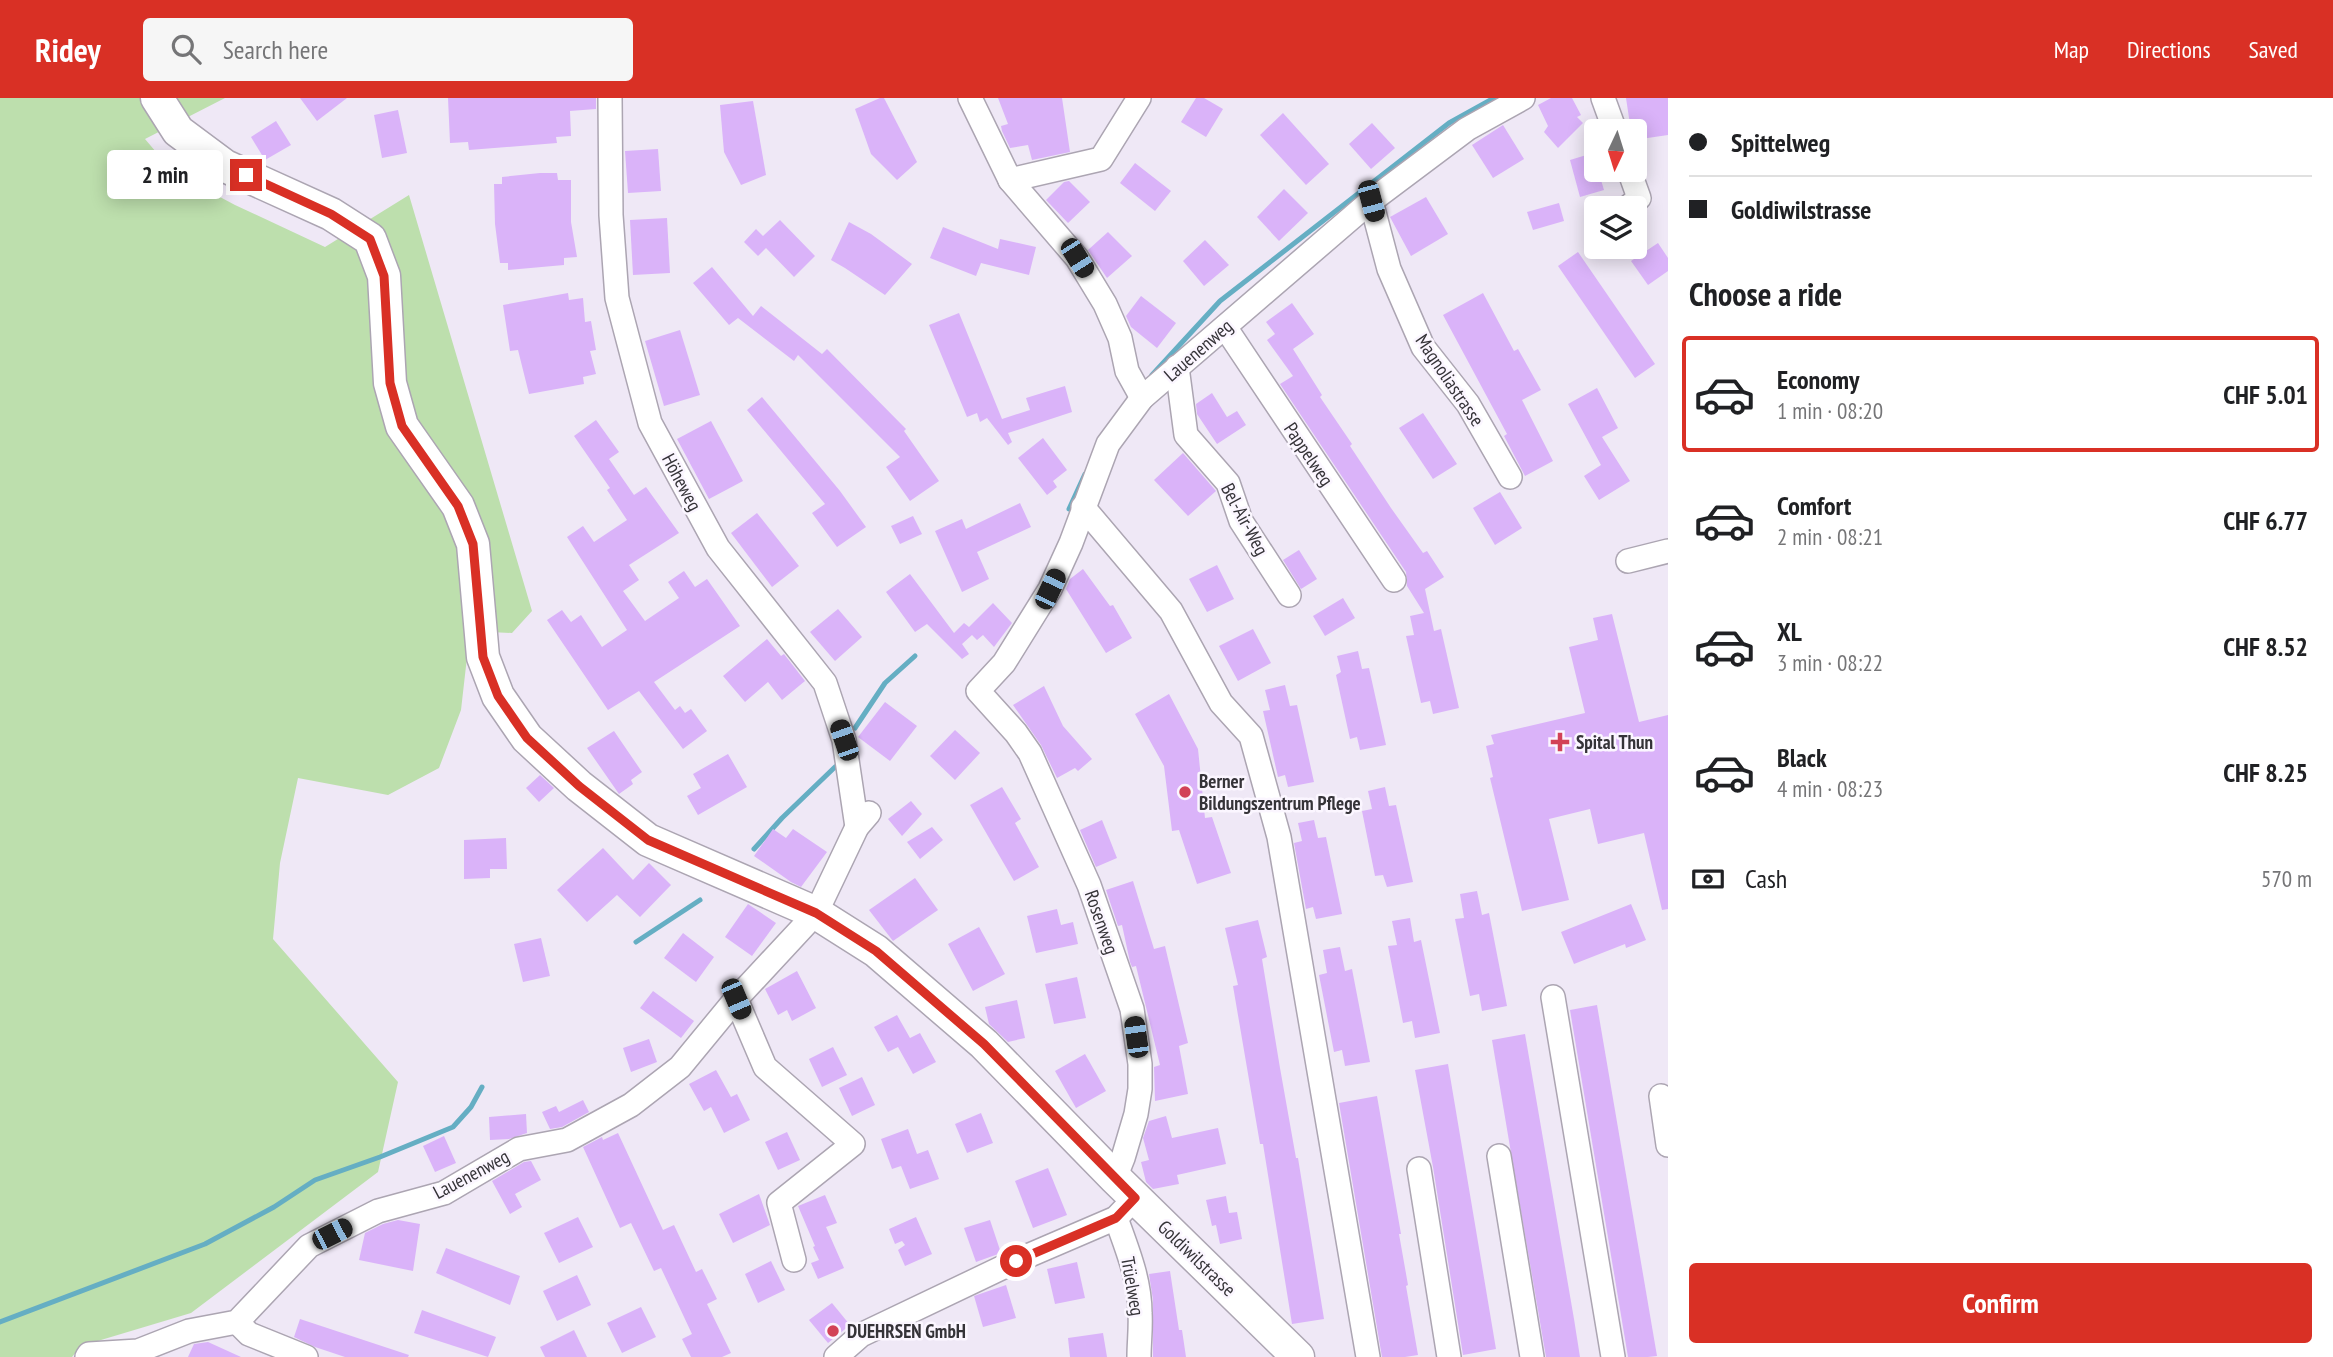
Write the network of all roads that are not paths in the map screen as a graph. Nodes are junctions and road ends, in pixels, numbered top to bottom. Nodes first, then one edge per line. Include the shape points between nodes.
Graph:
1 (157, 98) edge
2 (610, 98) edge
3 (970, 98) edge
4 (1139, 98) edge
5 (1523, 98) edge
6 (1604, 98) edge
7 (1611, 119) edge
8 (1010, 180) junction
9 (1371, 201) junction
10 (1225, 327) junction
11 (1177, 367) junction
12 (1142, 398) junction
13 (1510, 477) dead end
14 (1083, 507) junction
15 (1668, 551) edge
16 (1628, 561) dead end
17 (1394, 580) dead end
18 (1289, 596) dead end
19 (978, 691) joint
20 (863, 820) joint
21 (816, 913) junction
22 (1553, 997) dead end
23 (736, 999) junction
24 (1661, 1096) dead end
25 (1668, 1145) edge
26 (1499, 1156) dead end
27 (1419, 1169) dead end
28 (1122, 1198) junction
29 (794, 1260) dead end
30 (237, 1322) junction
31 (87, 1357) edge
32 (306, 1357) edge
33 (836, 1357) edge
34 (1139, 1357) edge
35 (1298, 1357) edge
36 (1368, 1357) edge
37 (1449, 1357) edge
38 (1532, 1357) edge
39 (1612, 1357) edge

1 - 21 street, Goldiwilstrasse via 178,131 225,166 331,214 370,239 384,276 390,383 402,426 458,506 473,544 483,657 498,696 527,738 648,840
2 - 20 street, Höheweg via 617,298 650,423 718,548 825,683
3 - 8 street
4 - 8 street via 1101,159
5 - 9 street, Lauenenweg via 1467,129
6 - 7 street
8 - 12 street via 1077,258 1105,304 1120,338 1126,371
9 - 10 street, Lauenenweg
9 - 13 street, Magnoliastrasse via 1389,269 1423,348 1468,404
10 - 11 street, Lauenenweg
10 - 17 street, Pappelweg
11 - 12 street, Lauenenweg
11 - 18 street, Bel-Air-Weg via 1186,435 1228,483 1241,521
12 - 14 street, Lauenenweg via 1108,444
14 - 19 street, Lauenenweg via 1050,589 1004,663
14 - 36 street via 1171,611 1221,703 1251,736 1279,836
15 - 16 street
19 - 28 street, Rosenweg via 1030,754 1089,885 1132,1009 1140,1089
20 - 21 street, Lauenenweg
21 - 23 street, Lauenenweg
21 - 28 street, Goldiwilstrasse via 876,951 984,1044
22 - 39 street
23 - 29 street via 765,1066 853,1144 779,1203
23 - 30 street, Lauenenweg via 680,1067 631,1105 567,1140 519,1149 444,1193 378,1211 309,1246
24 - 25 street
26 - 38 street
27 - 37 street
28 - 33 street via 1016,1261 861,1335
28 - 34 street, Trüelweg via 1138,1288
28 - 35 street, Goldiwilstrasse
30 - 31 street via 188,1331 138,1351
30 - 32 street via 249,1334

